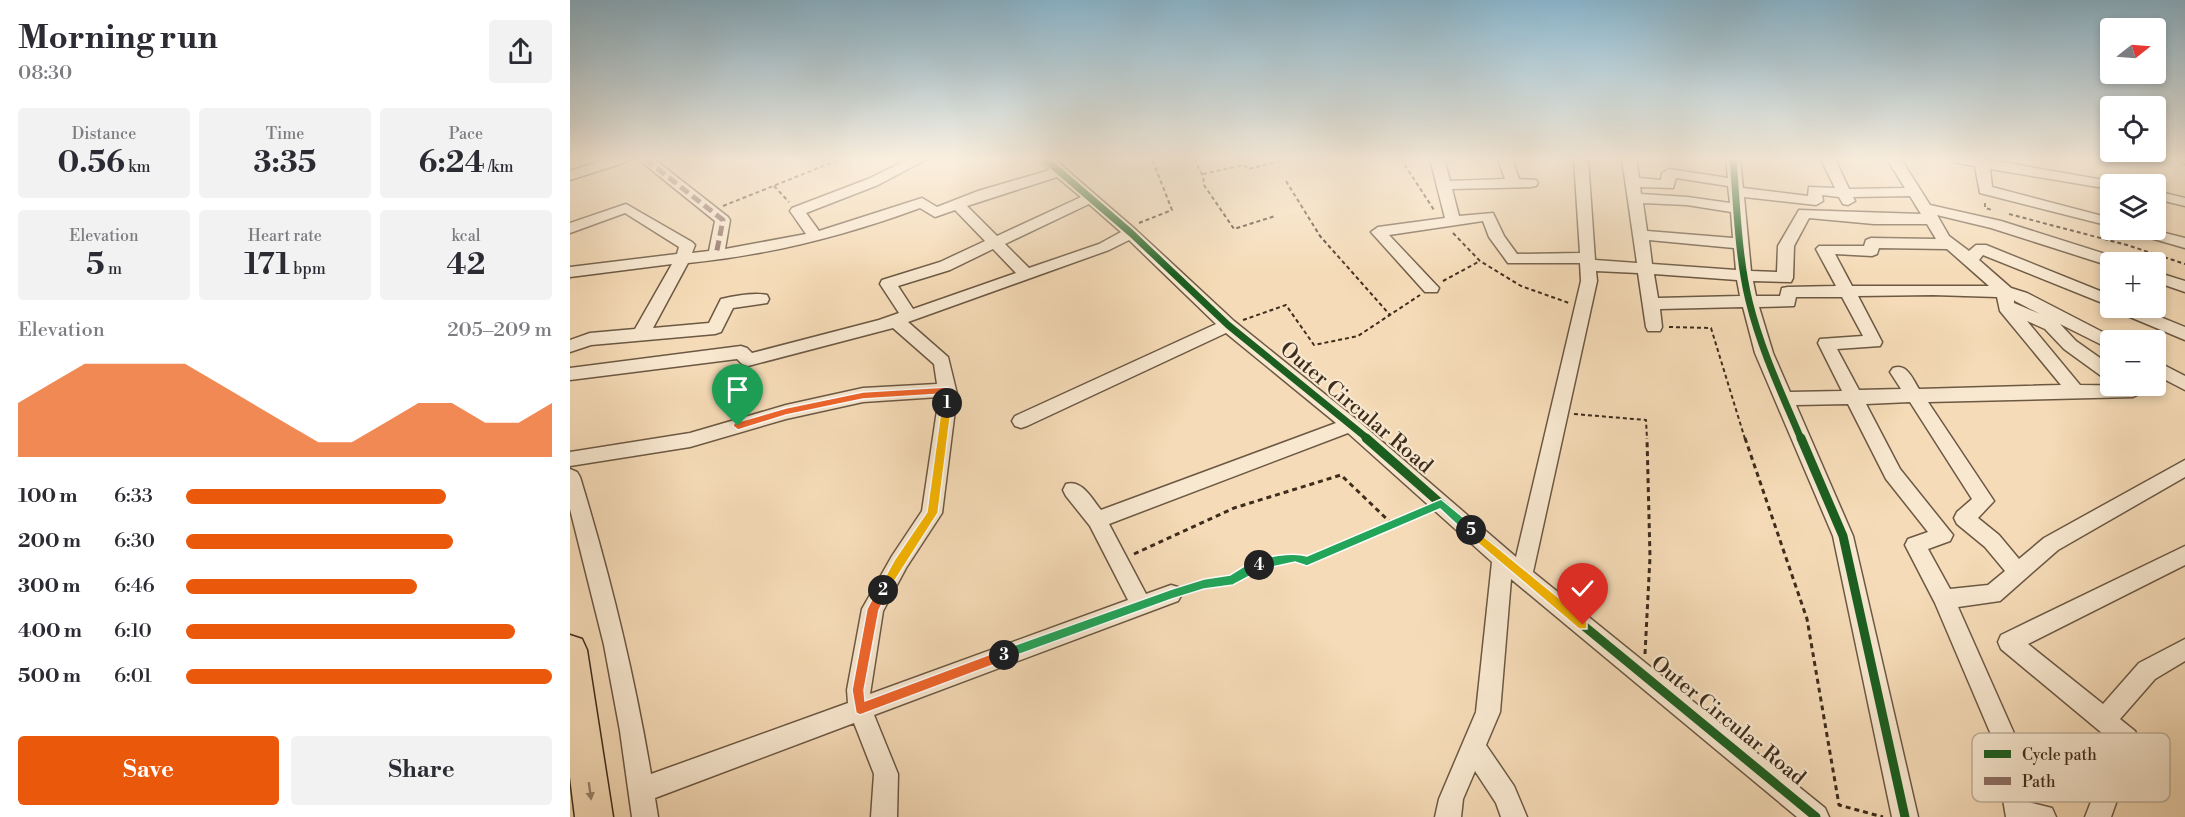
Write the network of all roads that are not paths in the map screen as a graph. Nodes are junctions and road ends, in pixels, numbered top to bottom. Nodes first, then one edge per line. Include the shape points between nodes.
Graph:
1 (694, 197) edge
2 (833, 197) edge
3 (975, 197) edge
4 (1445, 197) edge
5 (1584, 197) edge
6 (1719, 197) edge
7 (1737, 197) edge
8 (1765, 197) edge
9 (1815, 197) edge
10 (1846, 197) edge
11 (1917, 197) edge
12 (2013, 197) edge
13 (2166, 197) edge
14 (1090, 198) joint
15 (1635, 198) joint
16 (2185, 202) edge
17 (957, 204) junction
18 (1928, 214) junction
19 (1856, 218) junction
20 (2100, 219) edge
21 (1448, 221) junction
22 (570, 228) edge
23 (1128, 231) junction
24 (1641, 235) junction
25 (814, 237) junction
26 (2166, 238) edge
27 (997, 243) junction
28 (2185, 243) edge
29 (1741, 244) junction
30 (1950, 244) junction
31 (716, 255) junction
32 (684, 258) junction
33 (2100, 258) edge
34 (1970, 260) junction
35 (1588, 262) junction
36 (1646, 270) junction
37 (570, 272) edge
38 (1026, 274) junction
39 (1744, 276) junction
40 (2166, 280) edge
41 (2185, 286) edge
42 (1431, 288) road end
43 (1847, 292) junction
44 (2100, 297) edge
45 (761, 298) dead end
46 (2005, 299) junction
47 (1749, 301) junction
48 (1652, 304) junction
49 (2147, 318) edge
50 (903, 319) junction
51 (1228, 325) junction
52 (1654, 327) road end
53 (641, 334) junction
54 (2185, 334) edge
55 (2100, 338) edge
56 (570, 346) edge
57 (2100, 367) edge
58 (1899, 372) dead end
59 (570, 374) edge
60 (2166, 374) edge
61 (2185, 384) edge
62 (947, 390) junction
63 (2100, 391) edge
64 (2077, 393) junction
65 (1914, 396) junction
66 (1855, 398) junction
67 (1784, 399) junction
68 (1021, 421) dead end
69 (1352, 425) junction
70 (570, 459) edge
71 (2183, 471) edge
72 (570, 477) edge
73 (1073, 490) dead end
74 (1097, 520) junction
75 (2185, 555) edge
76 (1503, 558) junction
77 (2018, 572) junction
78 (1522, 575) junction
79 (1172, 594) road end
80 (1944, 598) junction
81 (1141, 605) junction
82 (2185, 649) edge
83 (570, 650) edge
84 (860, 709) junction
85 (2104, 720) junction
86 (2002, 733) edge
87 (2120, 733) edge
88 (1473, 747) junction
89 (642, 790) junction
90 (2103, 802) edge
91 (2019, 815) edge
92 (594, 817) edge
93 (645, 817) edge
94 (884, 817) edge
95 (1448, 817) edge
96 (1514, 817) edge
97 (1816, 817) edge
98 (1905, 817) edge
99 (2043, 817) edge
100 (2097, 817) edge

1 - 31 street via 723,220
2 - 25 street via 797,211
3 - 17 street
4 - 21 street
5 - 35 street
6 - 15 street via 1687,201
7 - 29 street
8 - 9 street via 1816,201
10 - 19 street
11 - 18 street
12 - 20 street
13 - 16 street
14 - 23 street, Outer Circular Road
14 - 27 street
15 - 24 street
17 - 25 street via 935,213 922,202 862,225
17 - 27 street
18 - 19 street
18 - 30 street
18 - 33 street via 1958,214
19 - 39 street via 1804,213 1786,246 1785,278
21 - 35 street via 1488,216 1513,260
21 - 42 street via 1378,232
22 - 32 street via 626,208 687,245
23 - 38 street via 1104,247
23 - 51 street, Outer Circular Road
24 - 29 street
24 - 36 street
25 - 31 street
26 - 28 street
27 - 38 street
27 - 50 street via 945,266 888,284
29 - 39 street
30 - 34 street
30 - 43 street via 1871,243 1872,251 1824,249
31 - 32 street
32 - 37 street
32 - 53 street
34 - 44 street via 1981,248
34 - 46 street
35 - 36 street
35 - 78 street via 1589,281
36 - 39 street
36 - 48 street
38 - 50 street
39 - 47 street
40 - 41 street
43 - 46 street via 1933,290
43 - 47 street via 1788,292 1788,302
43 - 66 street via 1874,342 1826,343
45 - 53 street via 727,303 715,328
46 - 55 street via 2021,297
46 - 57 street via 2051,325
46 - 64 street
47 - 48 street
47 - 67 street via 1764,353
48 - 52 street
49 - 54 street
50 - 59 street via 748,360 741,352
50 - 62 street via 942,361
51 - 68 street
51 - 69 street, Outer Circular Road
53 - 56 street via 590,339
58 - 65 street
60 - 61 street
62 - 70 street via 863,395 690,440
62 - 84 street via 932,513 898,562 873,609 858,690
63 - 64 street
64 - 65 street
65 - 66 street
65 - 77 street via 1984,501 1964,518 1992,541
66 - 67 street
66 - 80 street via 1893,474 1943,535 1915,545
67 - 98 street via 1843,536
69 - 74 street
69 - 76 street, Outer Circular Road
71 - 77 street via 2051,544
72 - 89 street via 617,660
73 - 74 street
74 - 81 street
75 - 85 street via 2009,642
76 - 78 street, Outer Circular Road
76 - 88 street via 1488,712
77 - 80 street via 1993,594
78 - 97 street, Outer Circular Road
79 - 81 street
80 - 86 street
81 - 84 street
82 - 85 street via 2147,671
83 -> 92 highway
84 - 89 street
84 - 94 street via 886,774
85 - 87 street
88 - 95 street via 1451,799
88 - 96 street via 1505,795
89 - 93 street
90 - 100 street
91 - 99 street

